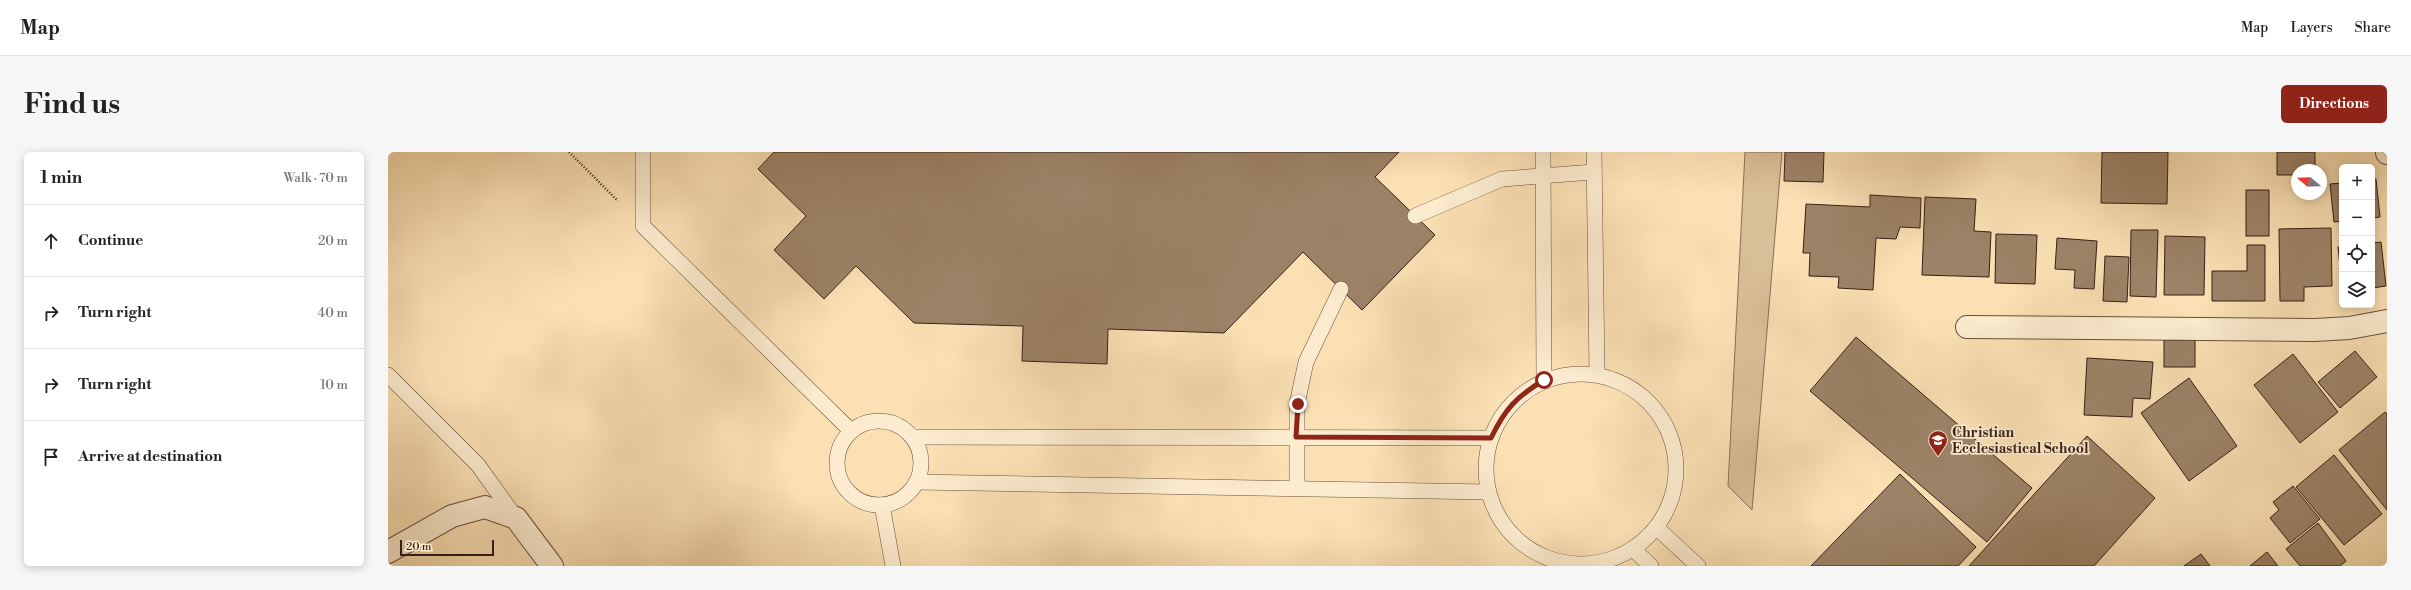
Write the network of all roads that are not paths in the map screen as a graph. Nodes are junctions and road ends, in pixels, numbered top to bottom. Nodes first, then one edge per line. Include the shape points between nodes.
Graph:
1 (643, 152) edge
2 (1543, 152) edge
3 (1594, 152) edge
4 (1594, 172) junction
5 (1543, 175) junction
6 (1415, 216) dead end
7 (1341, 289) dead end
8 (2387, 321) edge
9 (1967, 327) dead end
10 (1597, 374) junction
11 (388, 375) edge
12 (1544, 380) junction
13 (850, 431) junction
14 (913, 437) junction
15 (1296, 437) junction
16 (1491, 438) junction
17 (916, 482) junction
18 (1296, 488) junction
19 (1488, 492) junction
20 (882, 505) junction
21 (516, 518) junction
22 (1657, 528) junction
23 (1633, 549) junction
24 (388, 552) edge
25 (552, 566) edge
26 (893, 566) edge
27 (1651, 566) edge
28 (1698, 566) edge

1 - 13 lane via 643,226
2 - 5 lane
3 - 4 lane
4 - 5 lane
4 - 10 lane
5 - 6 lane via 1502,179
5 - 12 lane
7 - 15 lane via 1306,362 1298,404
8 - 9 street via 2349,328 2315,330
10 - 12 lane via 1570,373
10 - 22 lane via 1628,384 1653,405 1671,433 1677,466 1673,498
11 - 21 lane via 478,465
12 - 16 lane via 1521,394 1503,414
13 - 14 lane via 862,423 876,420 903,427
13 - 20 lane via 837,453 840,480 846,490 857,499 869,504
14 - 15 lane
14 - 17 lane via 921,459
15 - 16 lane
15 - 18 lane
16 - 19 lane via 1486,465
17 - 18 lane
17 - 20 lane via 908,494 896,502
18 - 19 lane
19 - 23 lane via 1500,520 1520,543 1546,558 1576,565 1606,562
20 - 26 lane
21 - 24 street via 485,507 452,516
21 - 25 street
22 - 23 lane
22 - 28 lane
23 - 27 lane

